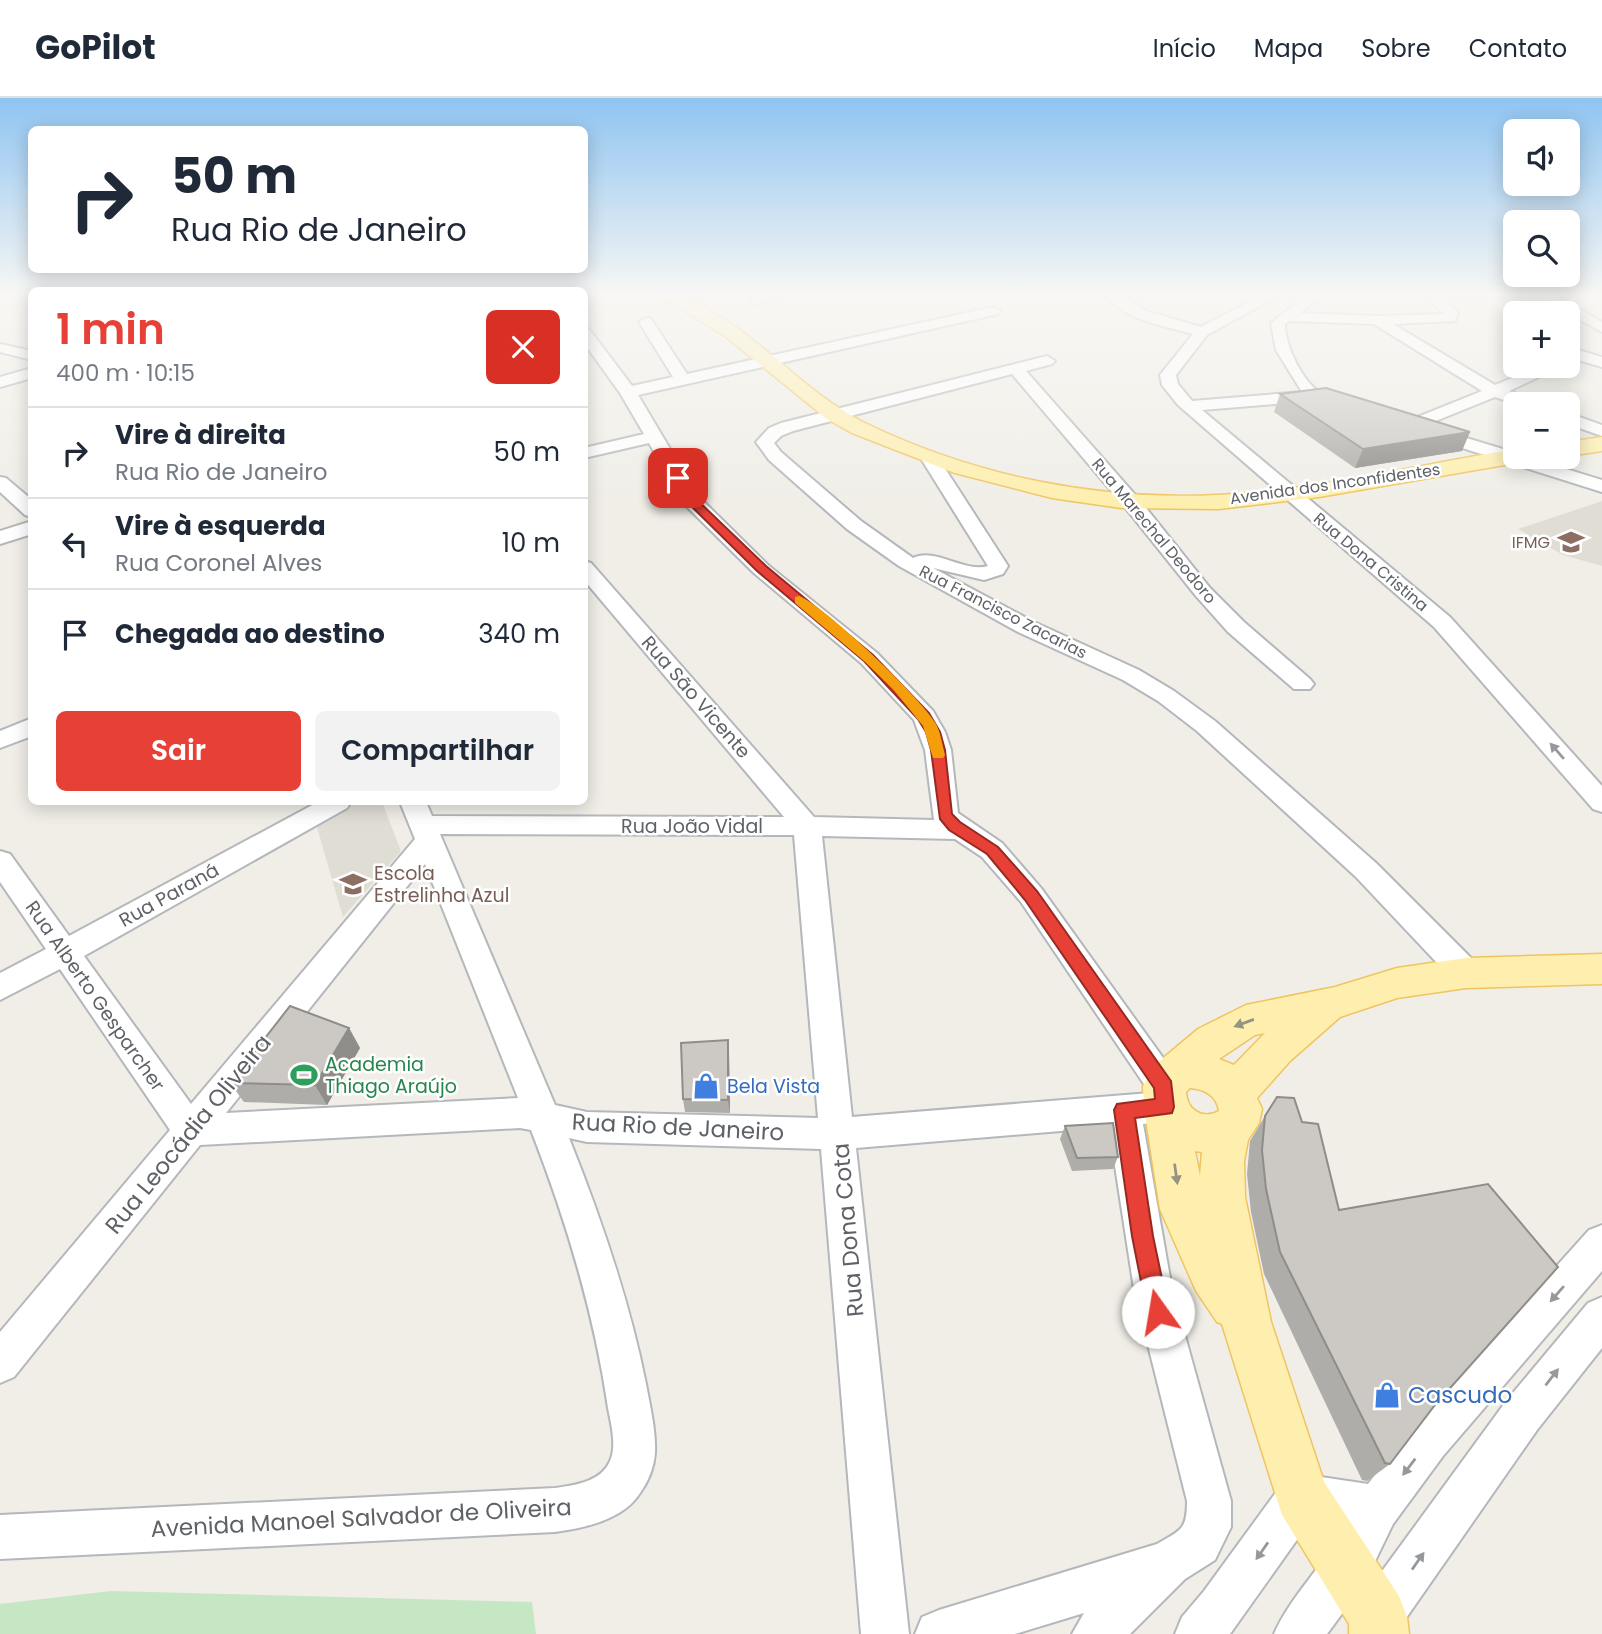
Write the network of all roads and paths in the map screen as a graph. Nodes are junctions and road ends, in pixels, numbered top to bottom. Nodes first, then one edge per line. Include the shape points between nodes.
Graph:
1 (608, 365) edge
2 (673, 365) edge
3 (752, 365) edge
4 (772, 365) edge
5 (1033, 365) edge
6 (1175, 365) edge
7 (1293, 365) edge
8 (1450, 365) edge
9 (1016, 369) junction
10 (28, 374) edge
11 (1523, 378) edge
12 (683, 380) junction
13 (0, 382) edge
14 (1492, 390) junction
15 (628, 392) junction
16 (1503, 394) edge
17 (1314, 396) junction
18 (1190, 406) junction
19 (1362, 411) edge
20 (834, 415) junction
21 (1580, 423) edge
22 (1602, 431) edge
23 (655, 437) junction
24 (1602, 444) edge
25 (1580, 447) edge
26 (588, 452) edge
27 (1503, 453) edge
28 (929, 457) junction
29 (1503, 458) edge
30 (1552, 469) edge
31 (0, 482) edge
32 (1602, 486) edge
33 (1289, 494) junction
34 (1131, 502) junction
35 (28, 507) edge
36 (28, 528) edge
37 (0, 538) edge
38 (876, 541) junction
39 (588, 572) edge
40 (1302, 684) dead end
41 (28, 728) edge
42 (0, 740) edge
43 (1602, 803) edge
44 (333, 805) edge
45 (421, 822) edge
46 (807, 826) junction
47 (961, 831) junction
48 (0, 861) edge
49 (65, 953) junction
50 (1602, 970) edge
51 (1466, 973) junction
52 (0, 988) edge
53 (1335, 1003) junction
54 (1156, 1095) junction
55 (1232, 1113) junction
56 (543, 1117) junction
57 (190, 1130) junction
58 (839, 1134) junction
59 (1602, 1243) edge
60 (1602, 1317) edge
61 (1245, 1322) junction
62 (0, 1363) edge
63 (1301, 1496) junction
64 (1377, 1508) junction
65 (0, 1537) edge
66 (1169, 1563) junction
67 (1348, 1568) junction
68 (1379, 1625) edge
69 (886, 1634) edge
70 (939, 1634) edge
71 (1096, 1634) edge
72 (1199, 1634) edge
73 (1298, 1634) edge

1 - 15 street
2 - 12 street
3 - 12 street
4 - 20 main road, Avenida dos Inconfidentes
5 - 9 street, Rua Francisco Zacarias
6 - 18 street, Rua Dona Cristina via 1167,374 1170,384
7 - 17 street
8 - 14 street
9 - 20 street, Rua Francisco Zacarias
9 - 34 street, Rua Marechal Deodoro
10 - 13 street
11 - 14 street
12 - 15 street
14 - 16 street
14 - 27 street via 1405,425
15 - 23 street
17 - 18 street
17 - 19 street
18 - 33 street, Rua Dona Cristina
20 - 28 main road, Avenida dos Inconfidentes
20 - 38 street, Rua Francisco Zacarias via 775,432 765,442 775,456
21 - 22 street
23 - 26 street
23 - 47 street via 690,499 761,569 869,658 924,716 938,750 943,810
24 - 25 main road
28 - 34 main road, Avenida dos Inconfidentes via 1050,491
28 - 38 street via 996,560 996,569 984,574 955,569
29 - 33 main road, Avenida dos Inconfidentes
30 - 32 street
31 - 35 street
33 - 34 main road, Avenida dos Inconfidentes
43 -> 33 street, Rua Dona Cristina via 1441,622
34 - 40 street, Rua Marechal Deodoro via 1203,592
36 - 37 street
38 - 51 street, Rua Francisco Zacarias via 943,583 1131,675 1181,706 1366,870
39 - 46 street, Rua São Vicente
41 - 42 street
44 - 49 street, Rua Paraná
45 - 46 street, Rua João Vidal
45 - 56 street, Avenida Manoel Salvador de Oliveira
45 - 57 street, Rua Leocádia Oliveira
46 - 47 street, Rua João Vidal
46 - 58 street, Rua Dona Cota
47 - 54 street via 992,850 1031,895
48 - 49 street, Rua Alberto Gesparcher
49 - 52 street, Rua Paraná
49 - 57 street, Rua Alberto Gesparcher
50 - 51 main road
51 - 53 main road via 1397,983
53 -> 54 main road via 1246,1021 1212,1041
53 - 55 main road via 1281,1042
54 - 55 main road via 1181,1126 1205,1136
54 - 55 main road via 1178,1072 1203,1071 1227,1084
54 - 58 street, Rua Rio de Janeiro
54 -> 61 main road via 1183,1209 1213,1274
54 - 66 street via 1153,1289 1209,1500 1205,1536 1190,1552
55 - 61 main road via 1222,1161 1222,1197
56 - 57 street, Rua Rio de Janeiro via 520,1113
56 - 58 street, Rua Rio de Janeiro via 587,1127
56 - 65 street, Avenida Manoel Salvador de Oliveira via 579,1208 619,1342 633,1458 612,1492 597,1502 555,1510
57 - 62 street, Rua Leocádia Oliveira
58 - 69 street, Rua Dona Cota
59 -> 64 street via 1428,1440
68 -> 60 street via 1522,1415
61 - 63 main road
63 - 64 street
63 - 67 main road
63 -> 72 street
64 - 67 street
66 - 70 street
66 - 71 street
67 - 68 main road
67 - 73 street

